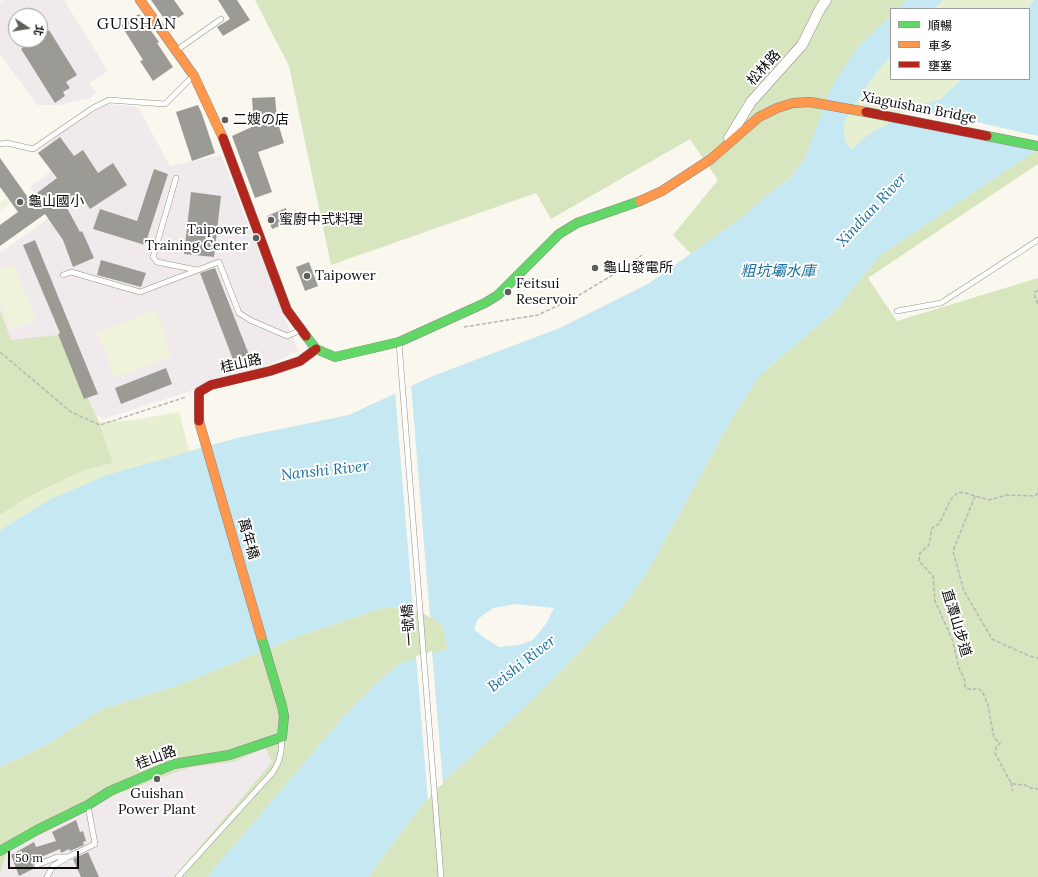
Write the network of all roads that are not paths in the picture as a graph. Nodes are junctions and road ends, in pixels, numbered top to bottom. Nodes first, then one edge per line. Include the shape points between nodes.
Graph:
1 (140, 0) edge
2 (826, 0) edge
3 (221, 19) dead end
4 (176, 50) junction
5 (194, 76) junction
6 (0, 144) edge
7 (1038, 146) edge
8 (720, 153) junction
9 (176, 178) dead end
10 (1038, 240) edge
11 (198, 270) junction
12 (62, 275) dead end
13 (897, 311) dead end
14 (301, 330) junction
15 (399, 342) junction
16 (316, 349) junction
17 (199, 424) joint
18 (282, 737) junction
19 (88, 804) junction
20 (0, 851) edge
21 (68, 857) junction
22 (36, 865) dead end
23 (47, 877) edge
24 (178, 877) edge
25 (441, 877) edge

1 - 4 main road
2 - 8 street, 松林路 via 802,45 752,102
3 - 4 lane
4 - 5 main road
5 - 6 lane via 165,104 109,100 33,149 7,143
5 - 14 main road via 223,138 287,310
7 - 8 main road, Xiaguishan Bridge via 810,102 793,103 777,108 759,118
8 - 15 main road, Xiaguishan Bridge via 662,191 577,223 559,234 498,295
9 - 11 lane via 153,257 157,262
10 - 13 lane via 941,303
11 - 12 lane via 140,292 71,272
11 - 14 lane via 219,262 239,313 287,336
14 - 16 main road
15 - 16 main road, Xiaguishan Bridge via 335,356
15 - 25 lane, 一號橋
16 - 17 main road, 桂山路 via 300,361 211,385 200,392
17 - 18 main road, 萬年橋 via 282,706
18 - 19 main road, 桂山路 via 229,754 174,764 110,791
18 - 24 lane via 281,752 273,772
19 - 20 main road, 桂山路
19 - 21 lane via 95,844
21 - 22 lane via 57,857
21 - 23 lane via 53,866

